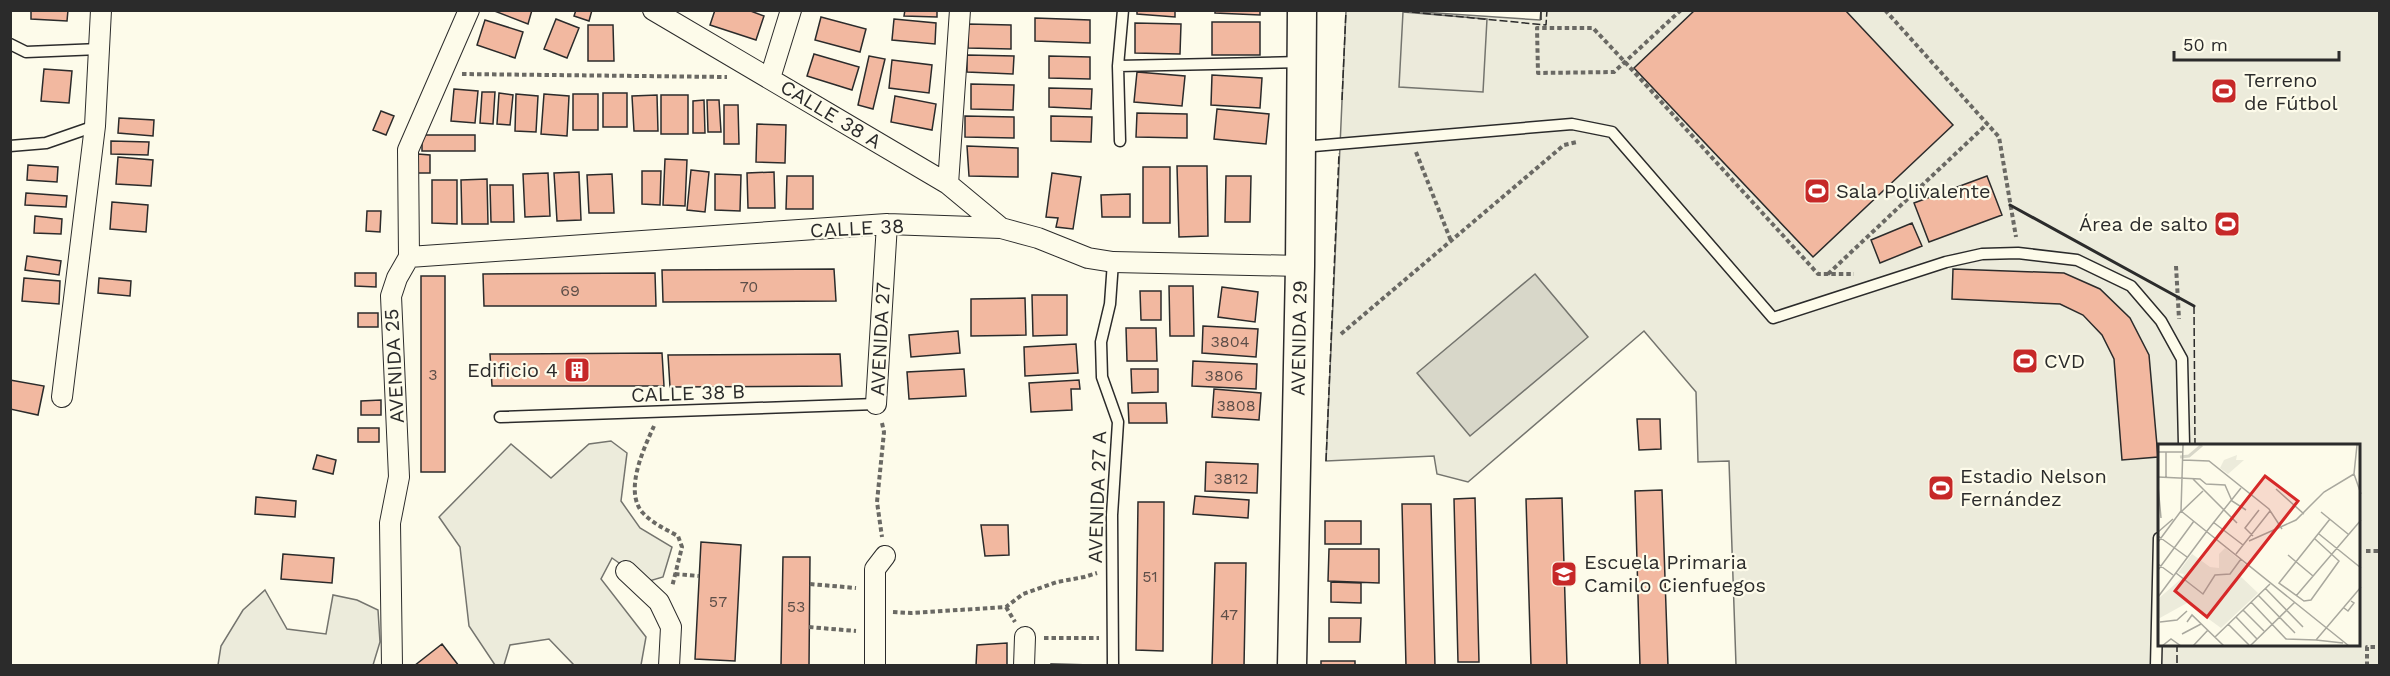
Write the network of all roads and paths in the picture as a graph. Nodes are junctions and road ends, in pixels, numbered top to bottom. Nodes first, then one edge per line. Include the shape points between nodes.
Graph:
1 (101, 10) edge
2 (469, 10) edge
3 (653, 10) edge
4 (791, 10) edge
5 (960, 10) edge
6 (1123, 10) edge
7 (1302, 10) edge
8 (1681, 10) edge
9 (1885, 10) edge
10 (10, 44) edge
11 (100, 49) junction
12 (1301, 62) junction
13 (1624, 62) junction
14 (1118, 66) junction
15 (440, 73) junction
16 (770, 78) junction
17 (1987, 124) junction
18 (95, 126) junction
19 (1410, 138) junction
20 (1120, 141) dead end
21 (1588, 143) dead end
22 (10, 146) edge
23 (1301, 147) junction
24 (948, 184) junction
25 (887, 224) junction
26 (1001, 228) junction
27 (1451, 241) junction
28 (2018, 253) junction
29 (409, 257) junction
30 (1113, 262) junction
31 (1300, 266) junction
32 (2176, 266) dead end
33 (1864, 273) dead end
34 (1828, 274) junction
35 (1341, 334) dead end
36 (2182, 359) junction
37 (62, 397) dead end
38 (876, 404) junction
39 (660, 412) junction
40 (500, 417) dead end
41 (2184, 444) edge
42 (2366, 551) dead end
43 (2379, 551) edge
44 (885, 556) joint
45 (1112, 566) junction
46 (626, 571) dead end
47 (675, 574) junction
48 (699, 576) dead end
49 (2158, 581) edge
50 (810, 584) dead end
51 (875, 590) junction
52 (659, 602) junction
53 (1006, 608) junction
54 (875, 611) junction
55 (809, 627) dead end
56 (875, 632) junction
57 (1025, 637) junction
58 (1113, 638) junction
59 (2379, 647) edge
60 (392, 666) edge
61 (669, 666) edge
62 (874, 666) edge
63 (1024, 666) edge
64 (1113, 666) edge
65 (1292, 666) edge
66 (2156, 666) edge
67 (2367, 666) edge

1 - 11 street
2 - 15 street, AVENIDA 25
3 - 16 street, CALLE 38 A
4 - 16 street
5 - 24 street
6 - 14 lane
7 - 12 main road, AVENIDA 29
8 - 13 path
9 - 17 path
10 - 11 lane via 26,51
11 - 18 street
12 - 14 lane
12 - 23 main road, AVENIDA 29
13 - 13 path via 1614,72 1538,73 1537,28 1593,28
13 - 34 path via 1818,274
14 - 20 lane
15 - 16 path
15 - 29 street, AVENIDA 25 via 408,150
16 - 24 street, CALLE 38 A
17 - 28 path via 1999,137
17 - 34 path
18 - 22 lane via 46,143
18 - 37 street
19 - 23 lane
19 - 27 path
19 - 28 lane via 1572,124 1612,132 1773,318 1946,262 1982,254
21 - 27 path via 1564,145
23 - 31 main road, AVENIDA 29
24 - 26 street, CALLE 38 A
25 - 26 street, CALLE 38
25 - 29 street, CALLE 38
25 - 38 street, AVENIDA 27
26 - 30 street, CALLE 38 via 1088,258
27 - 35 path
28 - 36 lane via 2077,260 2131,286 2162,321
29 - 60 street, AVENIDA 25 via 391,296 399,477 390,523
30 - 31 street, CALLE 38
30 - 45 lane, AVENIDA 27 A via 1110,304 1101,342 1102,377 1118,422
31 - 65 main road, AVENIDA 29
32 - 36 path
33 - 34 path
36 - 41 lane
38 - 39 lane, CALLE 38 B
38 - 44 path, AVENIDA 27 via 885,432 877,502
39 - 40 lane, CALLE 38 B
39 - 47 path via 641,453 636,498 641,510 657,525 678,536 682,547
42 - 43 path
44 - 51 street via 875,569
45 - 53 path via 1023,594
45 - 58 lane, AVENIDA 27 A
46 - 52 street
47 - 48 path
47 - 52 path via 672,588
49 - 66 lane
50 - 51 path
51 - 54 street
52 - 61 street via 671,627
53 - 54 path
53 - 57 path
54 - 56 street
55 - 56 path
56 - 62 street
57 - 58 path
57 - 63 street
58 - 64 lane, AVENIDA 27 A
59 - 67 path via 2367,647

